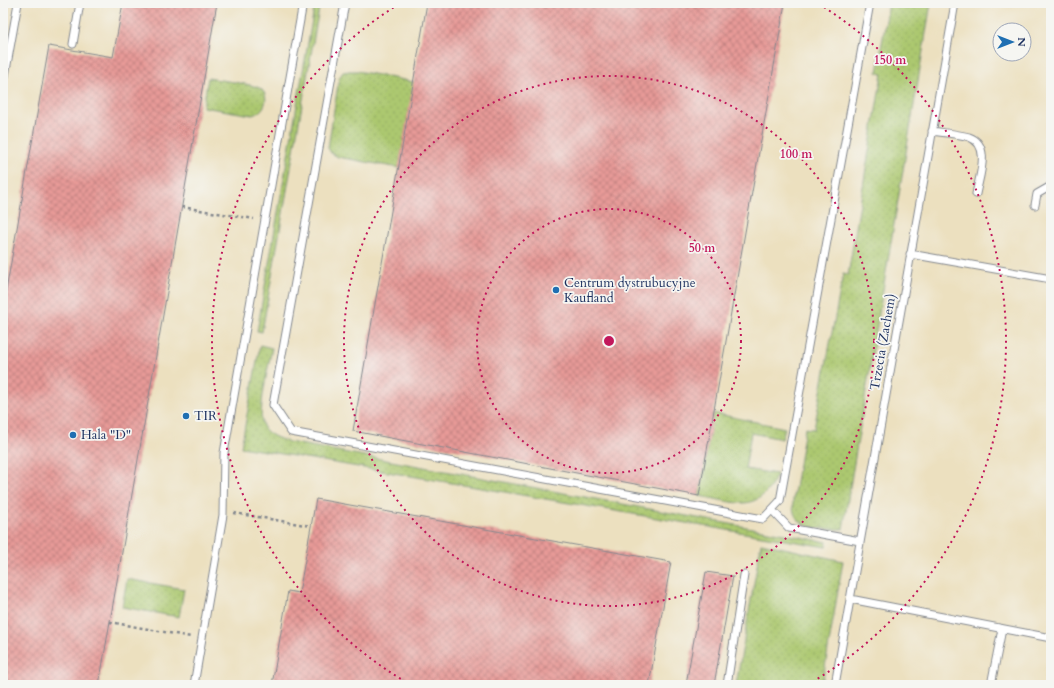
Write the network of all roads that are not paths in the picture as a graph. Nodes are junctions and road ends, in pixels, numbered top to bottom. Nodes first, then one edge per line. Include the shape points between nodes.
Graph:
1 (18, 3) edge
2 (80, 3) edge
3 (303, 3) edge
4 (345, 3) edge
5 (870, 3) edge
6 (955, 3) edge
7 (73, 44) dead end
8 (3, 87) edge
9 (932, 131) junction
10 (1051, 186) edge
11 (976, 194) dead end
12 (1035, 205) dead end
13 (910, 254) junction
14 (1051, 279) edge
15 (772, 510) junction
16 (860, 541) junction
17 (744, 575) dead end
18 (850, 599) junction
19 (1002, 629) junction
20 (1051, 638) edge
21 (194, 685) edge
22 (726, 685) edge
23 (835, 685) edge
24 (991, 685) edge

1 - 8 lane
2 - 7 lane
3 - 21 lane via 224,453 223,515
4 - 15 lane via 273,405 291,432 763,519
5 - 15 lane via 780,501
6 - 9 lane, Trzecia (Zachem)
9 - 11 lane via 970,138 979,145 982,157
9 - 13 lane, Trzecia (Zachem)
10 - 12 lane via 1037,194
13 - 14 lane
13 - 16 lane, Trzecia (Zachem)
15 - 16 lane via 789,528
16 - 18 lane, Trzecia (Zachem)
17 - 22 lane
18 - 19 lane
18 - 23 lane, Trzecia (Zachem)
19 - 20 lane
19 - 24 lane

